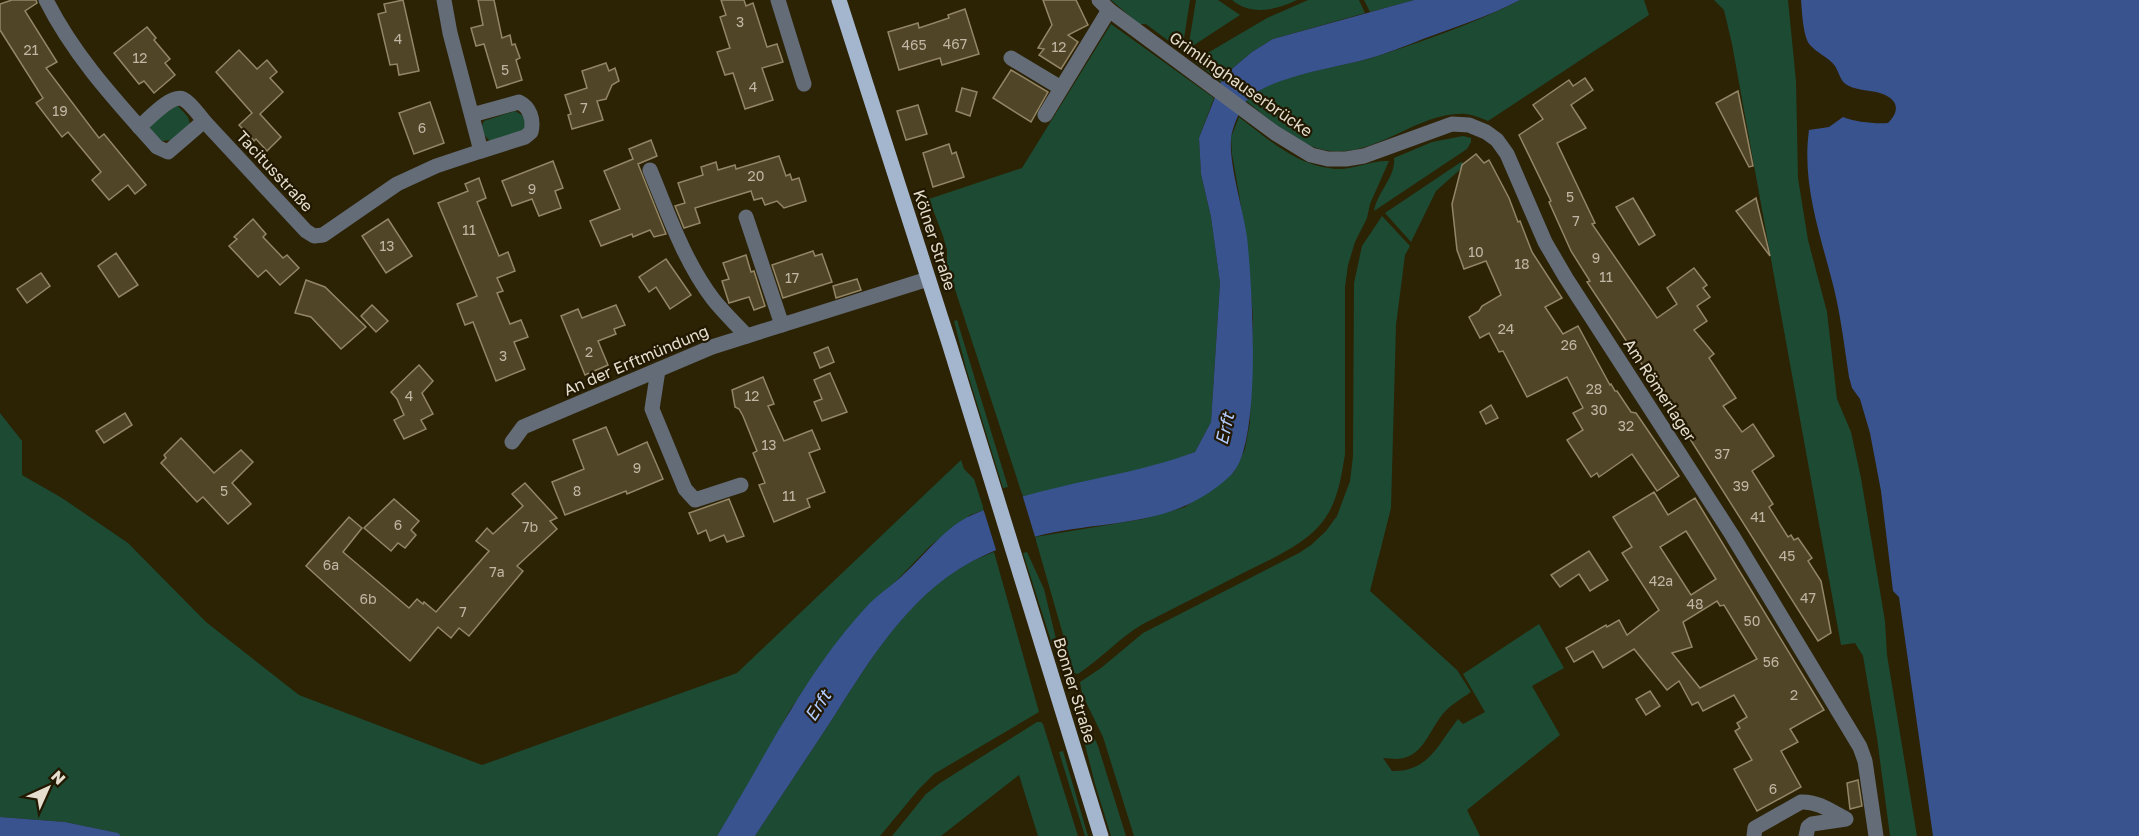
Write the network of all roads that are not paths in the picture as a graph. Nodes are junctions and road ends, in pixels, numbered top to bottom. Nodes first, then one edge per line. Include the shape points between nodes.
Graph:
1 (46, 0) edge
2 (444, 0) edge
3 (778, 0) edge
4 (838, 0) edge
5 (1104, 5) edge
6 (1011, 58) dead end
7 (804, 84) dead end
8 (1061, 88) junction
9 (471, 115) junction
10 (1045, 115) dead end
11 (204, 121) junction
12 (139, 127) junction
13 (1497, 140) joint
14 (481, 151) junction
15 (650, 170) dead end
16 (746, 217) dead end
17 (928, 279) junction
18 (782, 325) junction
19 (747, 336) junction
20 (658, 370) junction
21 (512, 442) dead end
22 (741, 485) dead end
23 (1014, 554) joint
24 (1873, 817) junction
25 (1846, 819) junction
26 (1101, 836) edge
27 (1754, 836) edge
28 (1806, 836) edge
29 (1876, 836) edge

1 - 12 street via 83,61
2 - 9 street
3 - 7 street
4 - 17 main road, Kölner Straße
5 - 8 street, Grimlinghauserbrücke
5 - 13 street, Grimlinghauserbrücke via 1304,151 1328,159 1364,156 1452,124 1478,128
6 - 8 street
8 - 10 street, Grimlinghauserbrücke
9 - 14 street
9 - 14 street, Tacitusstraße via 519,102 526,106 533,124 525,137
11 - 12 street, Tacitusstraße via 182,98 173,99
11 - 12 street via 168,152 157,147
11 - 14 street, Tacitusstraße via 314,236 323,235 397,184
13 - 24 street, Am Römerlager via 1566,278 1729,530 1862,751
15 - 19 street via 696,271 713,299
16 - 18 street
17 - 18 street, An der Erftmündung
17 - 23 main road, Kölner Straße
18 - 19 street, An der Erftmündung
19 - 20 street, An der Erftmündung
20 - 21 street, An der Erftmündung via 523,427
20 - 22 street via 652,409 685,489 695,501
23 - 26 main road, Bonner Straße
24 - 25 street
24 - 29 street, Am Römerlager
25 - 27 street via 1820,805 1802,802 1755,828
25 - 28 street via 1812,825

